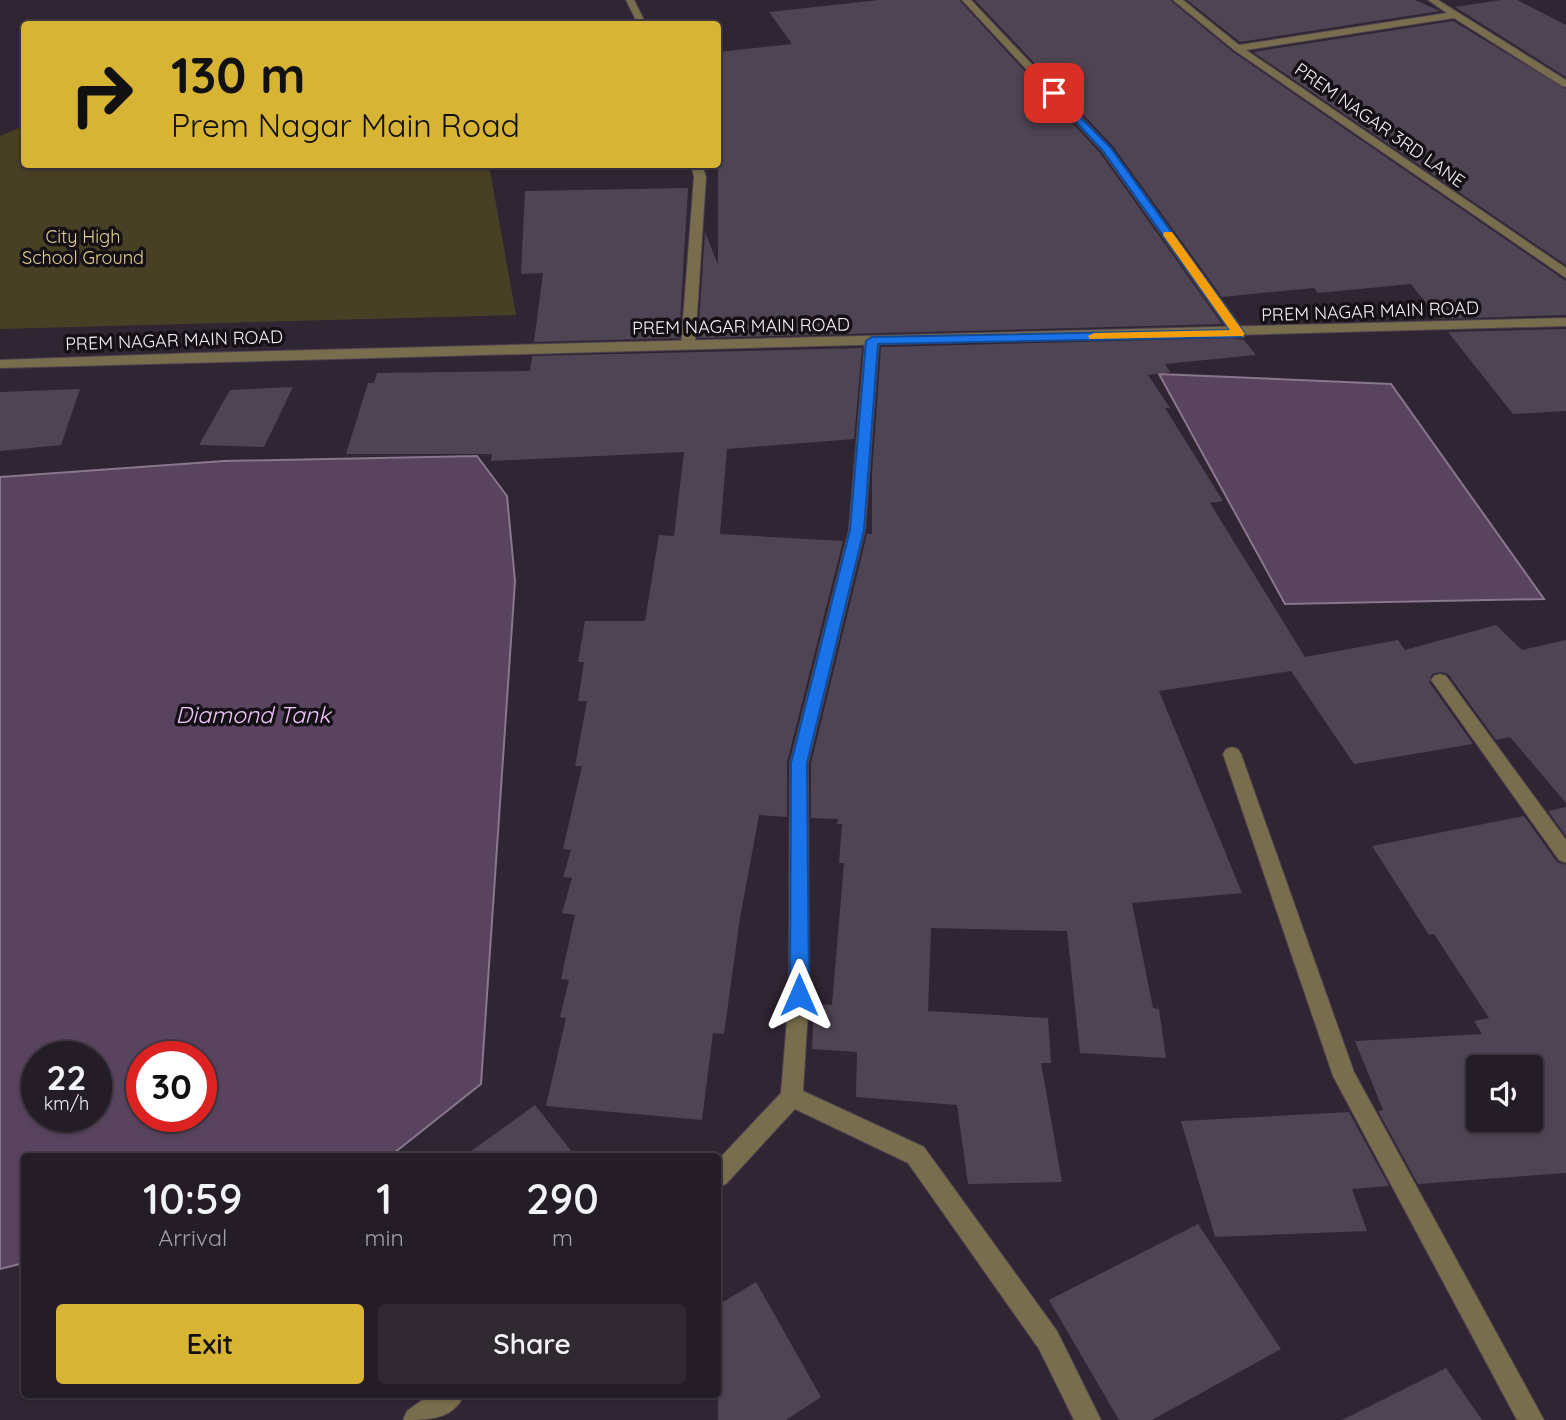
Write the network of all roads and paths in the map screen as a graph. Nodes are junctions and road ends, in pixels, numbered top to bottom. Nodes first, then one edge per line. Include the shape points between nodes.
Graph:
1 (630, 0) edge
2 (966, 0) edge
3 (1177, 0) edge
4 (1432, 0) edge
5 (1455, 15) junction
6 (640, 21) edge
7 (1237, 48) junction
8 (1566, 84) edge
9 (698, 168) edge
10 (1566, 274) edge
11 (1566, 322) edge
12 (1239, 334) junction
13 (872, 341) junction
14 (688, 345) junction
15 (0, 364) edge
16 (1440, 680) dead end
17 (1232, 754) dead end
18 (1566, 855) edge
19 (792, 1097) junction
20 (721, 1173) edge
21 (447, 1398) edge
22 (416, 1420) edge
23 (1088, 1420) edge
24 (1531, 1420) edge

1 - 6 street
2 - 12 street via 1106,149
3 - 7 street, PREM NAGAR 3RD LANE
4 - 5 street
5 - 7 street
5 - 8 street
7 - 10 street, PREM NAGAR 3RD LANE
9 - 14 street via 701,177
11 - 12 street, PREM NAGAR MAIN ROAD
12 - 13 street, PREM NAGAR MAIN ROAD
13 - 14 street, PREM NAGAR MAIN ROAD
13 - 19 street via 857,530 799,763 799,995
14 - 15 street, PREM NAGAR MAIN ROAD
16 - 18 street
17 - 24 street via 1343,1076
19 - 20 street
19 - 23 street via 916,1155 1048,1340
21 - 22 street

